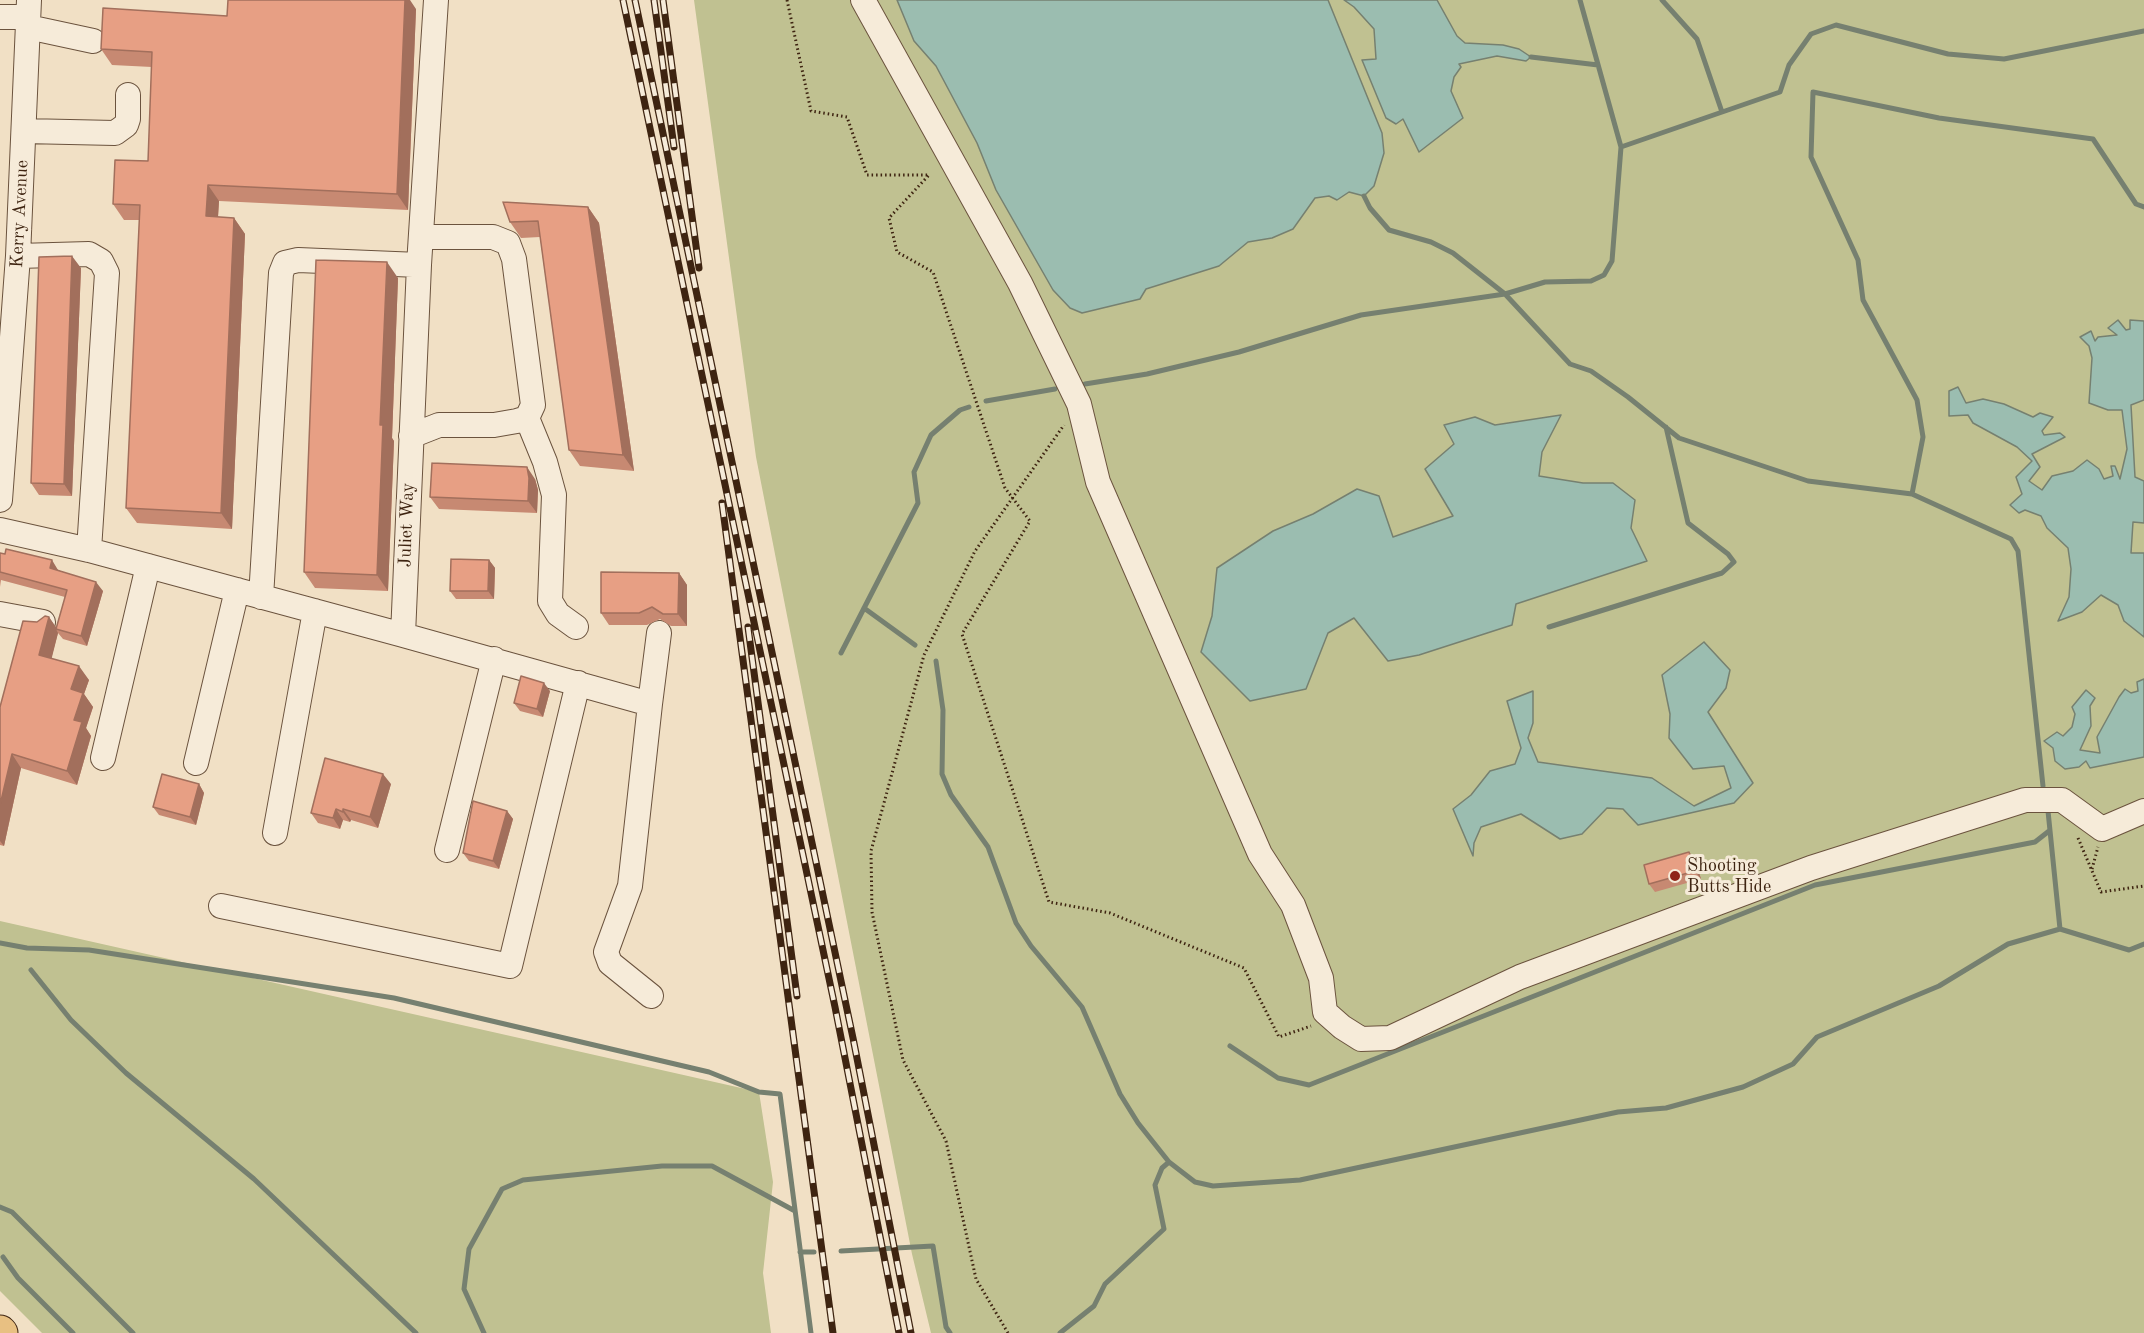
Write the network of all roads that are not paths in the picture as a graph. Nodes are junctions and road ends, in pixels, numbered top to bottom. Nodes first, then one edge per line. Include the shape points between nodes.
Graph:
1 (436, 0) edge
2 (863, 0) edge
3 (29, 15) edge
4 (0, 16) edge
5 (93, 41) dead end
6 (128, 95) dead end
7 (24, 131) junction
8 (421, 237) junction
9 (12, 247) edge
10 (419, 265) junction
11 (7, 299) edge
12 (5, 365) edge
13 (527, 418) junction
14 (411, 436) junction
15 (0, 500) edge
16 (0, 530) edge
17 (89, 550) junction
18 (148, 566) junction
19 (237, 590) junction
20 (261, 597) junction
21 (315, 611) junction
22 (0, 614) edge
23 (44, 622) edge
24 (576, 627) dead end
25 (658, 633) dead end
26 (402, 635) junction
27 (504, 662) junction
28 (578, 683) junction
29 (650, 704) junction
30 (103, 758) dead end
31 (196, 763) dead end
32 (2144, 811) edge
33 (275, 833) dead end
34 (447, 850) dead end
35 (221, 906) dead end
36 (651, 996) dead end

1 - 8 street, Juliet Way
2 - 32 street via 1020,283 1079,404 1098,482 1260,854 1293,905 1321,978 1325,1012 1361,1039 1390,1038 1520,977 1811,868 2025,800 2062,800 2102,829
3 - 4 street
3 - 5 street
3 - 7 street, Kerry Avenue
6 - 7 street via 126,125 115,133
7 - 9 street, Kerry Avenue
8 - 10 street, Juliet Way
8 - 13 street via 493,237 508,243 514,259 533,405
9 - 11 street, Kerry Avenue
9 - 17 street via 89,254 101,261 107,273
10 - 14 street, Juliet Way
10 - 20 street via 297,260 285,263 281,273
11 - 12 street, Kerry Avenue
12 - 15 street, Kerry Avenue
13 - 14 street via 494,425 439,425
13 - 24 street via 554,495 549,601 558,614
14 - 26 street, Juliet Way
16 - 17 street
17 - 18 street
18 - 19 street
18 - 30 street
19 - 20 street
19 - 31 street
20 - 21 street
21 - 26 street
21 - 33 street
22 - 23 street
25 - 29 street
26 - 27 street
27 - 28 street
27 - 34 street
28 - 29 street
28 - 35 street via 510,966
29 - 36 street via 630,886 606,952 610,963

